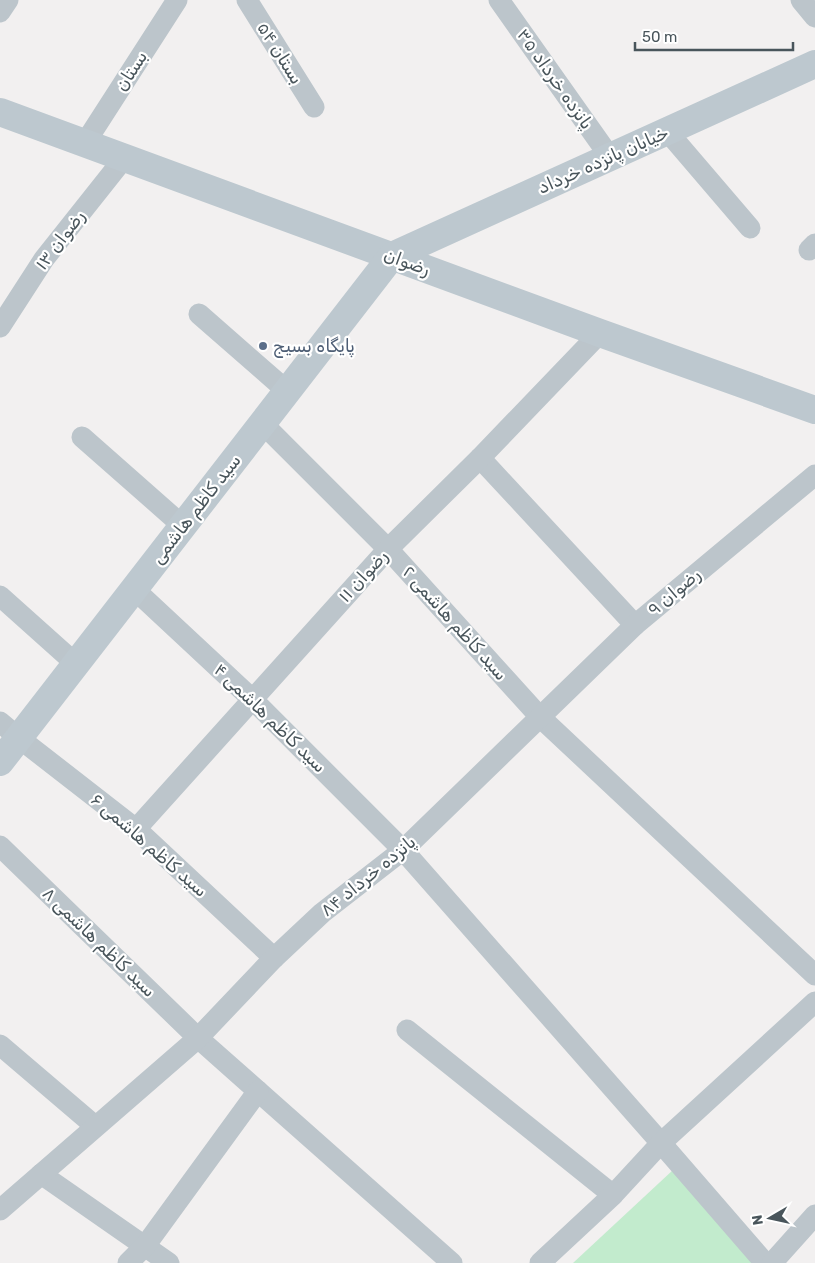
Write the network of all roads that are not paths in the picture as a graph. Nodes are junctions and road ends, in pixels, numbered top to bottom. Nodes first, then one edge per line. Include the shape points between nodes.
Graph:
1 (8, 0) edge
2 (177, 0) edge
3 (247, 0) edge
4 (801, 0) edge
5 (499, 1) edge
6 (0, 12) edge
7 (815, 17) edge
8 (814, 66) edge
9 (314, 106) dead end
10 (0, 112) edge
11 (666, 131) junction
12 (85, 143) junction
13 (125, 157) junction
14 (610, 157) junction
15 (750, 228) dead end
16 (392, 256) junction
17 (199, 314) dead end
18 (0, 327) edge
19 (600, 333) junction
20 (287, 391) junction
21 (815, 410) edge
22 (262, 423) junction
23 (82, 437) dead end
24 (480, 458) junction
25 (815, 475) edge
26 (183, 526) junction
27 (388, 549) junction
28 (134, 589) junction
29 (0, 596) edge
30 (635, 625) junction
31 (76, 664) junction
32 (252, 699) junction
33 (540, 717) junction
34 (10, 730) edge
35 (0, 762) edge
36 (136, 830) junction
37 (0, 846) edge
38 (403, 850) junction
39 (274, 958) junction
40 (815, 975) edge
41 (815, 1002) edge
42 (406, 1030) dead end
43 (198, 1038) junction
44 (0, 1045) edge
45 (258, 1091) junction
46 (95, 1126) junction
47 (661, 1143) junction
48 (41, 1174) junction
49 (613, 1195) junction
50 (0, 1210) edge
51 (815, 1215) edge
52 (145, 1246) junction
53 (128, 1263) edge
54 (169, 1263) edge
55 (452, 1263) edge
56 (540, 1263) edge
57 (765, 1263) edge
58 (772, 1263) edge

1 - 6 street
2 - 12 street, بستان
3 - 9 street, بستان ۵۴
4 - 7 street
5 - 14 street, پانزده خرداد ۳۵
8 - 11 street, خیابان پانزده خرداد
10 - 12 street, رضوان
11 - 14 street, خیابان پانزده خرداد
11 - 15 street
12 - 13 street, رضوان
13 - 16 street, رضوان
13 - 18 street, رضوان ۱۳ via 44,259
14 - 16 street, خیابان پانزده خرداد
16 - 19 street, رضوان
16 - 20 street, سید کاظم هاشمی
17 - 20 street
19 - 21 street, رضوان
19 - 24 street, رضوان ۱۱
20 - 22 street, سید کاظم هاشمی
22 - 26 street, سید کاظم هاشمی
22 - 27 street, سید کاظم هاشمی ۲
23 - 26 street
24 - 27 street, رضوان ۱۱
24 - 30 street
25 - 30 street, رضوان ۹
26 - 28 street, سید کاظم هاشمی
27 - 32 street, رضوان ۱۱
27 - 33 street, سید کاظم هاشمی ۲
28 - 31 street, سید کاظم هاشمی
28 - 32 street, سید کاظم هاشمی ۴
29 - 31 street
30 - 33 street, رضوان ۹
31 - 34 street, سید کاظم هاشمی
32 - 36 street, رضوان ۱۱
32 - 38 street, سید کاظم هاشمی ۴
33 - 38 street, پانزده خرداد ۸۴
33 - 40 street, سید کاظم هاشمی ۲
34 - 35 street, سید کاظم هاشمی
34 - 36 street, سید کاظم هاشمی ۶
36 - 39 street, سید کاظم هاشمی ۶
37 - 43 street, سید کاظم هاشمی ۸
38 - 39 street, پانزده خرداد ۸۴ via 322,913
38 - 47 street, سید کاظم هاشمی ۴
39 - 43 street, پانزده خرداد ۸۴
41 - 47 street
42 - 49 street
43 - 45 street, سید کاظم هاشمی ۸
43 - 46 street, پانزده خرداد ۸۴
44 - 46 street
45 - 52 street
45 - 55 street, سید کاظم هاشمی ۸
46 - 48 street, پانزده خرداد ۸۴
47 - 49 street
47 - 57 street, سید کاظم هاشمی ۴
48 - 50 street, پانزده خرداد ۸۴
48 - 52 street
49 - 56 street
51 - 58 street
52 - 53 street
52 - 54 street

